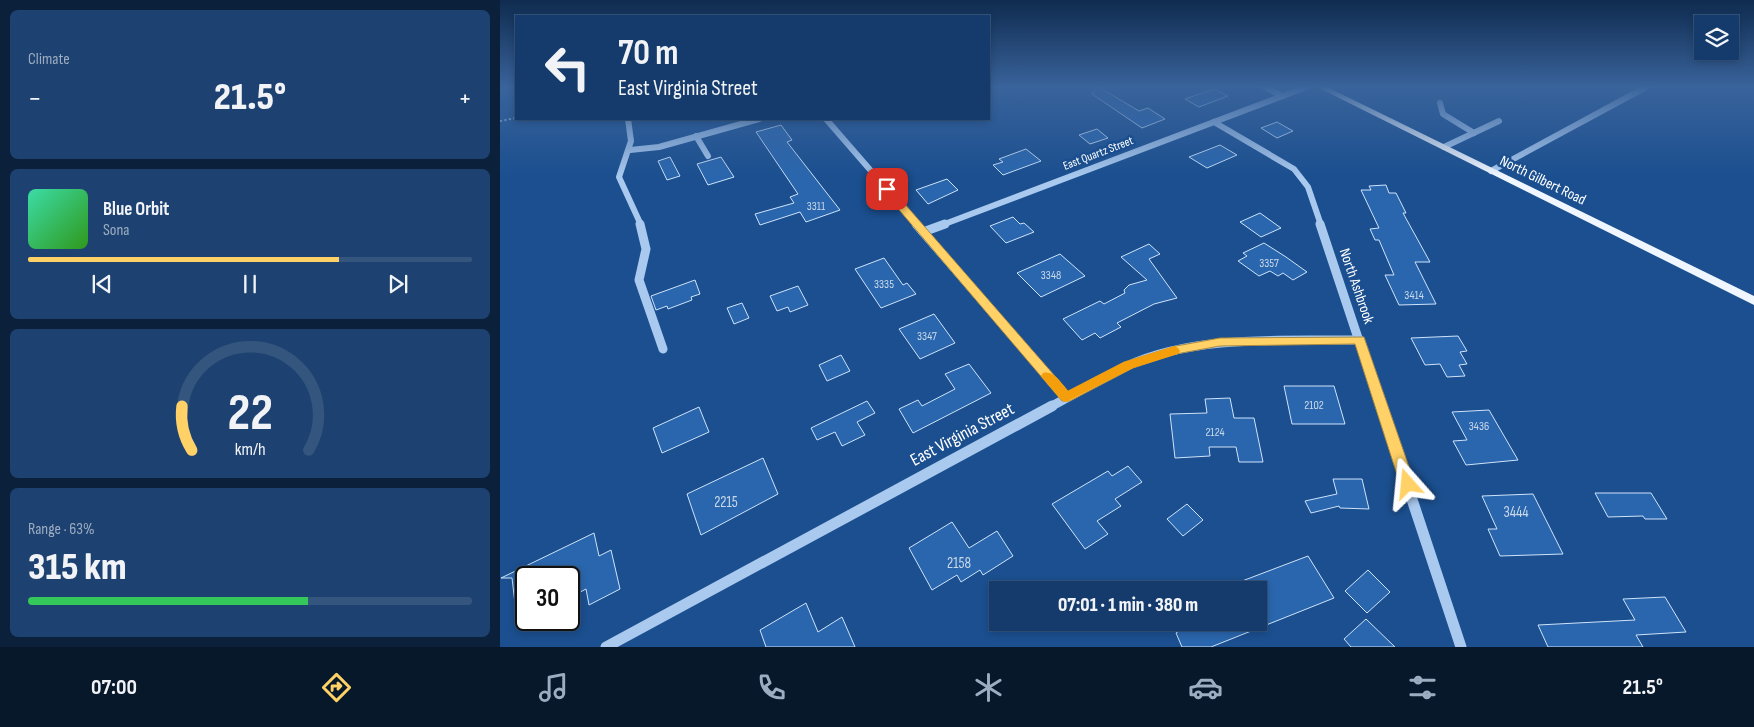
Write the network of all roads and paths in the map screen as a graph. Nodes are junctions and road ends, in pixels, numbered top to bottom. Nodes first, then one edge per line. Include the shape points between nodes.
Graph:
1 (1229, 116) edge
2 (1381, 116) edge
3 (1447, 116) edge
4 (1592, 116) edge
5 (515, 118) edge
6 (628, 120) edge
7 (755, 120) edge
8 (827, 120) edge
9 (1499, 120) dead end
10 (500, 121) edge
11 (1214, 122) junction
12 (1474, 133) junction
13 (696, 136) junction
14 (1444, 147) junction
15 (630, 150) junction
16 (708, 156) dead end
17 (1491, 171) junction
18 (923, 232) junction
19 (1754, 301) edge
20 (1360, 340) junction
21 (663, 349) dead end
22 (1066, 398) junction
23 (606, 647) edge
24 (1461, 647) edge

1 - 11 street, East Quartz Street
2 - 14 main road, North Gilbert Road
3 - 12 lane
4 - 17 street
5 - 10 path
6 - 15 street via 633,129
7 - 13 street
8 - 18 street
9 - 12 street
11 - 18 street, East Quartz Street
11 - 20 street, North Ashbrook via 1282,161 1302,178 1308,187
12 - 14 street
13 - 15 street via 659,147
13 - 16 lane
14 - 17 main road, North Gilbert Road
15 - 21 street via 619,176 641,225 646,249 639,280
17 - 19 main road, North Gilbert Road
18 - 22 street
20 - 22 street, East Virginia Street via 1220,342 1176,350 1128,365
20 - 24 street, North Ashbrook
22 - 23 street, East Virginia Street

